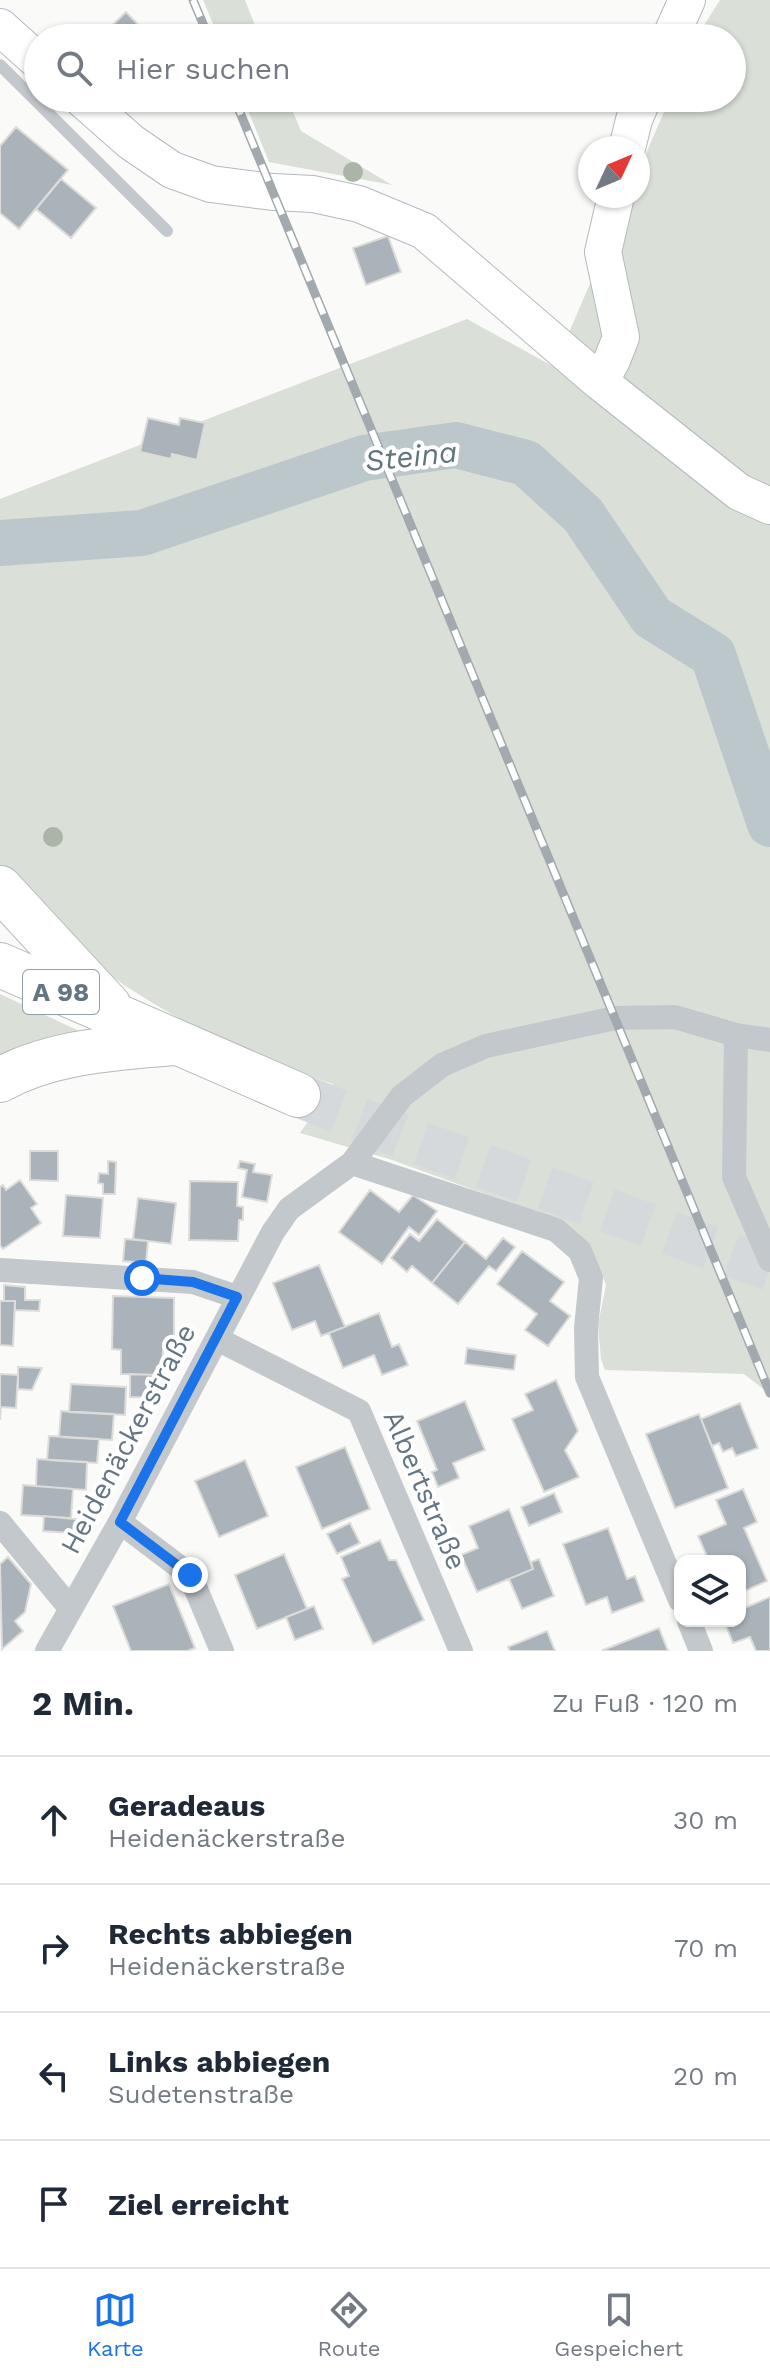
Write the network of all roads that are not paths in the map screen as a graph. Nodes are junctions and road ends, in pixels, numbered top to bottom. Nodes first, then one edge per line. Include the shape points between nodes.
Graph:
1 (687, 0) edge
2 (676, 24) edge
3 (0, 27) edge
4 (24, 48) edge
5 (0, 65) edge
6 (24, 89) edge
7 (47, 112) edge
8 (97, 112) edge
9 (637, 112) edge
10 (630, 136) edge
11 (613, 208) edge
12 (167, 231) dead end
13 (600, 382) junction
14 (770, 506) edge
15 (0, 888) edge
16 (0, 965) edge
17 (122, 1019) junction
18 (736, 1035) junction
19 (770, 1040) edge
20 (176, 1043) junction
21 (0, 1080) edge
22 (298, 1095) tunnel mouth
23 (352, 1163) junction
24 (770, 1260) edge
25 (0, 1270) edge
26 (237, 1297) junction
27 (217, 1339) junction
28 (120, 1522) junction
29 (0, 1523) edge
30 (674, 1586) edge
31 (70, 1608) junction
32 (691, 1627) edge
33 (47, 1651) edge
34 (222, 1651) edge
35 (461, 1651) edge
36 (701, 1651) edge

1 - 2 main road
3 - 4 main road
5 - 6 lane
7 - 12 lane
8 - 13 main road via 172,170 211,184 359,204 424,231
9 - 10 main road
11 - 13 main road via 603,252 621,337
13 - 14 main road via 739,492
15 - 17 highway
16 - 17 highway, A 98
17 - 20 highway, A 98
18 - 19 street, Heidenäckerstraße
18 - 23 street, Heidenäckerstraße via 675,1017 615,1018 486,1046 442,1065 402,1096
18 - 24 street via 734,1177
20 - 21 highway via 41,1061
20 - 22 highway, A 98
23 - 26 street, Heidenäckerstraße via 289,1209
23 - 30 street via 556,1230 580,1251 591,1278 587,1377
25 - 26 street, Heidenäckerstraße via 193,1282
26 - 27 street, Heidenäckerstraße
27 - 28 street, Heidenäckerstraße
27 - 35 street, Albertstraße via 359,1411
28 - 31 street, Heidenäckerstraße
28 - 34 street via 190,1575
29 - 31 street, Heidenäckerstraße
31 - 33 street, Heidenäckerstraße
32 - 36 street

